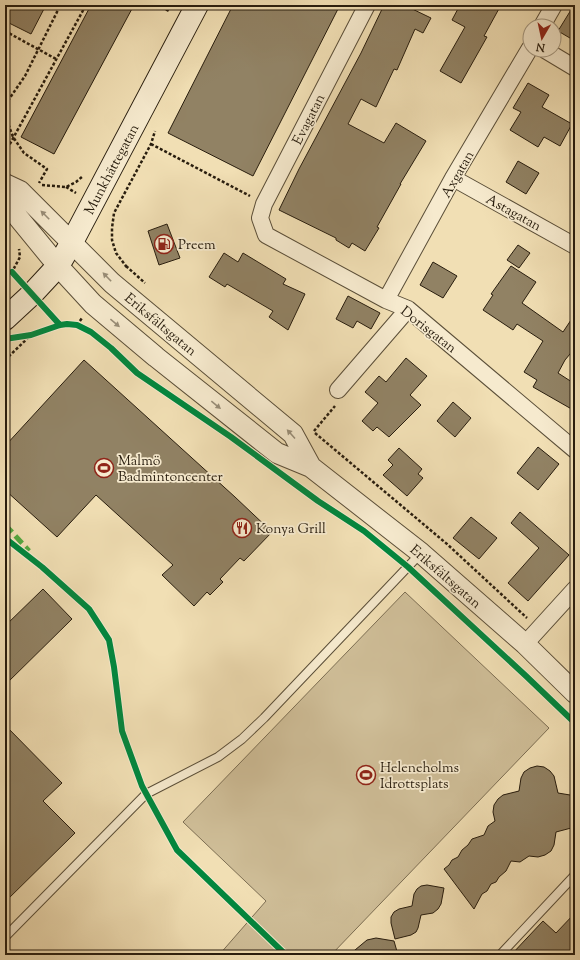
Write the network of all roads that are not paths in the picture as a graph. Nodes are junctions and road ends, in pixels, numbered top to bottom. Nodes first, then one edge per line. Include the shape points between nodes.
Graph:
1 (197, 5) edge
2 (367, 5) edge
3 (554, 5) edge
4 (547, 18) edge
5 (524, 58) edge
6 (558, 58) edge
7 (575, 68) edge
8 (454, 178) junction
9 (5, 184) edge
10 (5, 199) edge
11 (266, 235) joint
12 (72, 242) junction
13 (575, 246) edge
14 (58, 266) junction
15 (386, 300) junction
16 (408, 309) junction
17 (5, 320) edge
18 (338, 390) road end
19 (575, 450) edge
20 (312, 467) junction
21 (420, 553) junction
22 (575, 589) edge
23 (524, 644) junction
24 (575, 693) edge
25 (575, 875) edge
26 (5, 937) edge
27 (500, 955) edge

1 - 12 main road, Munkhättegatan
2 - 11 street, Evagatan via 264,204 260,218
3 - 4 street
5 - 8 street, Axgatan
6 - 7 street
8 - 13 street, Astagatan
8 - 15 street, Axgatan
12 -> 9 street, Eriksfältsgatan via 20,191
10 - 14 street, Eriksfältsgatan
11 - 15 street, Dorisgatan
12 - 14 main road, Munkhättegatan
20 -> 12 street, Eriksfältsgatan via 293,434 112,282
14 - 17 main road, Munkhättegatan
14 -> 20 street, Eriksfältsgatan via 93,304 277,453
15 - 16 street, Dorisgatan
16 - 18 street
16 - 19 street, Dorisgatan
20 - 21 street, Eriksfältsgatan
21 - 23 street, Eriksfältsgatan
21 - 26 lane via 264,718 218,757 146,794
22 - 23 street
23 - 24 street, Eriksfältsgatan
25 - 27 lane

